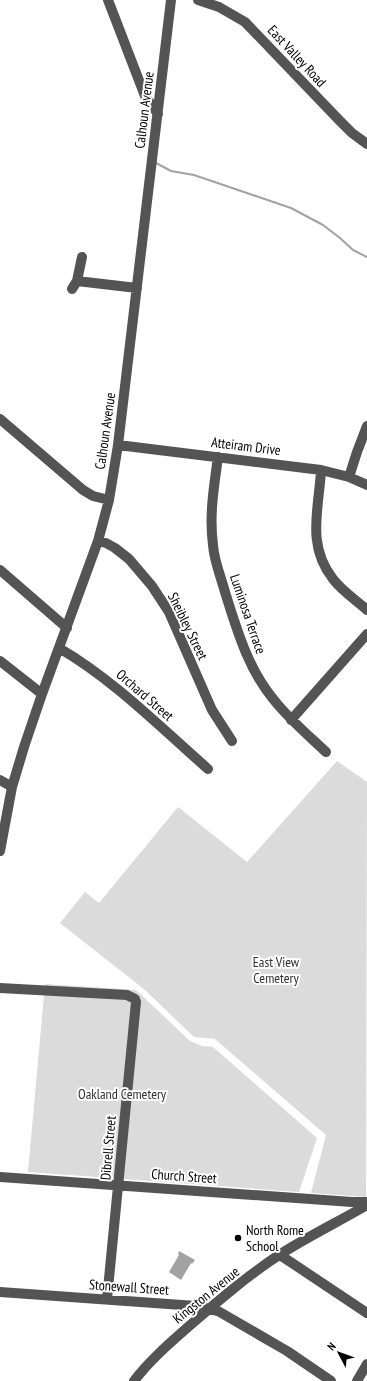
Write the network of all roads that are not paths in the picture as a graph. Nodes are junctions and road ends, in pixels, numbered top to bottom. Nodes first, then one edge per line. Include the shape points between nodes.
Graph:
1 (108, 0) edge
2 (171, 0) edge
3 (198, 0) edge
4 (158, 114) junction
5 (366, 140) edge
6 (82, 257) dead end
7 (137, 288) junction
8 (0, 419) edge
9 (367, 426) edge
10 (118, 445) junction
11 (218, 457) junction
12 (321, 470) junction
13 (349, 477) junction
14 (367, 485) edge
15 (109, 500) junction
16 (98, 541) junction
17 (0, 570) edge
18 (367, 610) edge
19 (67, 628) junction
20 (367, 634) edge
21 (59, 648) junction
22 (0, 660) edge
23 (42, 694) junction
24 (291, 720) junction
25 (232, 741) dead end
26 (326, 752) dead end
27 (208, 769) dead end
28 (0, 780) edge
29 (12, 787) junction
30 (0, 851) edge
31 (0, 988) edge
32 (0, 1177) edge
33 (118, 1185) junction
34 (367, 1202) edge
35 (367, 1205) edge
36 (280, 1255) junction
37 (0, 1292) edge
38 (107, 1300) junction
39 (209, 1308) junction
40 (367, 1313) edge
41 (367, 1364) edge
42 (134, 1381) edge
43 (331, 1381) edge
44 (357, 1381) edge

1 - 4 street via 145,96
2 - 4 street, Calhoun Avenue
3 - 5 street, East Valley Road via 219,7 245,22 338,120 352,133
4 - 7 street, Calhoun Avenue
6 - 7 street via 75,285
7 - 10 street, Calhoun Avenue
8 - 15 street via 83,490 93,496
9 - 13 street
10 - 11 street, Atteiram Drive
10 - 15 street, Calhoun Avenue
11 - 12 street, Atteiram Drive
11 - 24 street, Luminosa Terrace via 211,521 213,547 221,578 252,668
12 - 13 street, Atteiram Drive
12 - 18 street via 315,530 320,558 333,580
13 - 14 street, Atteiram Drive
15 - 16 street, Calhoun Avenue
16 - 19 street, Calhoun Avenue
16 - 25 street, Sheibley Street via 115,548 129,559 156,592 169,612 212,710
17 - 19 street
19 - 21 street, Calhoun Avenue
20 - 24 street
21 - 23 street, Calhoun Avenue
21 - 27 street, Orchard Street via 89,666 114,686
22 - 23 street
23 - 29 street, Calhoun Avenue
24 - 26 street, Luminosa Terrace
28 - 29 street
29 - 30 street, Calhoun Avenue
31 - 33 street, Dibrell Street via 127,995 135,999
32 - 33 street, Church Street
33 - 34 street, Church Street
33 - 38 street, Dibrell Street
35 - 36 street, Kingston Avenue
36 - 39 street, Kingston Avenue
36 - 40 street
37 - 38 street, Stonewall Street
38 - 39 street, Stonewall Street
39 - 42 street, Kingston Avenue via 152,1359
39 - 43 street, Stonewall Street via 286,1351
41 - 44 street

